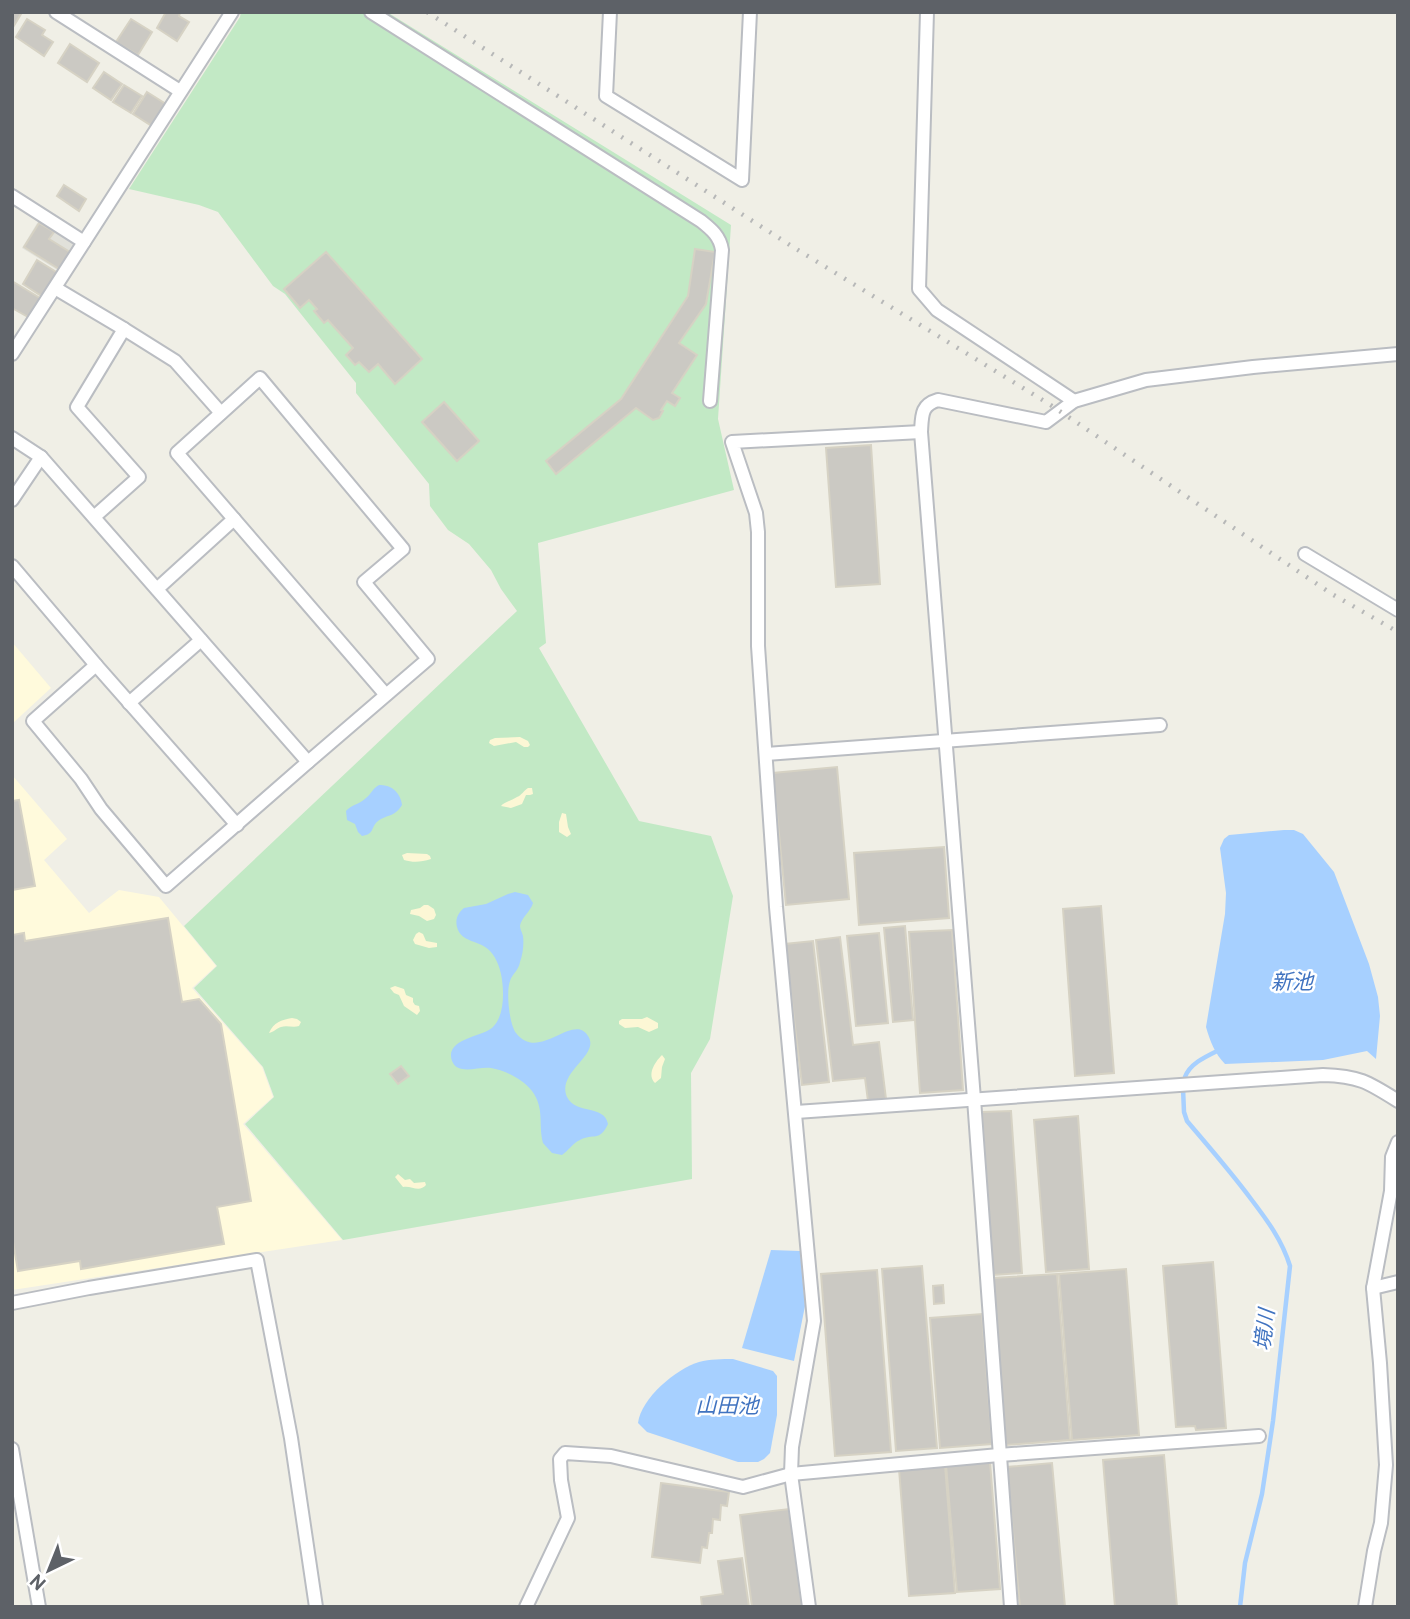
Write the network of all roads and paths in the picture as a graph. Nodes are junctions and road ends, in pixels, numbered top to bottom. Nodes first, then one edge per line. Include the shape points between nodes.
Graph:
1 (56, 12) edge
2 (232, 12) edge
3 (371, 12) edge
4 (610, 12) edge
5 (750, 12) edge
6 (927, 12) edge
7 (180, 91) junction
8 (12, 196) edge
9 (84, 242) junction
10 (55, 288) junction
11 (124, 329) junction
12 (12, 354) edge
13 (1398, 354) edge
14 (710, 401) dead end
15 (1074, 401) junction
16 (221, 413) junction
17 (921, 432) junction
18 (12, 438) edge
19 (41, 457) junction
20 (12, 500) edge
21 (94, 517) junction
22 (234, 519) junction
23 (1306, 554) dead end
24 (12, 566) edge
25 (157, 589) junction
26 (1398, 610) edge
27 (201, 640) junction
28 (96, 665) junction
29 (386, 695) junction
30 (130, 703) junction
31 (1160, 725) dead end
32 (944, 741) junction
33 (766, 754) junction
34 (309, 762) junction
35 (237, 825) junction
36 (974, 1099) junction
37 (1398, 1101) edge
38 (796, 1112) junction
39 (1398, 1142) edge
40 (1398, 1282) edge
41 (1373, 1287) junction
42 (12, 1303) edge
43 (1259, 1436) dead end
44 (12, 1449) edge
45 (999, 1455) junction
46 (791, 1474) junction
47 (39, 1607) edge
48 (316, 1607) edge
49 (526, 1607) edge
50 (809, 1607) edge
51 (1010, 1607) edge
52 (1365, 1607) edge

1 - 7 street
2 - 7 street
3 - 14 street via 717,235 722,250
4 - 5 street via 606,96 742,180
6 - 15 street via 919,289 937,310
7 - 9 street
8 - 9 street
9 - 10 street
10 - 11 street
10 - 12 street
11 - 16 street via 175,361
11 - 21 street via 77,407 139,477
13 - 15 street via 1146,380
15 - 17 street via 1046,422 939,400 922,411
16 - 22 street via 177,453
16 - 29 street via 260,378 403,549 364,582 428,659
17 - 32 street
17 - 33 street via 732,442 756,513 758,646
18 - 19 street
19 - 20 street
19 - 21 street
21 - 25 street
22 - 25 street
22 - 29 street
23 - 26 street
24 - 28 street
25 - 27 street
27 - 30 street
27 - 34 street
28 - 30 street
28 - 35 street via 33,721 166,886
29 - 34 street
30 - 35 street
31 - 32 street
32 - 33 street
32 - 36 street
33 - 38 street
34 - 35 street
36 - 37 street via 1345,1075
36 - 38 street
36 - 45 street
38 - 46 street via 814,1321
39 - 41 street
40 - 41 street
41 - 52 street via 1386,1465 1381,1523
42 - 48 street via 257,1260 291,1438
43 - 45 street
44 - 47 street
45 - 46 street
45 - 51 street
46 - 49 street via 743,1487 611,1456 565,1453 559,1459 568,1518
46 - 50 street

